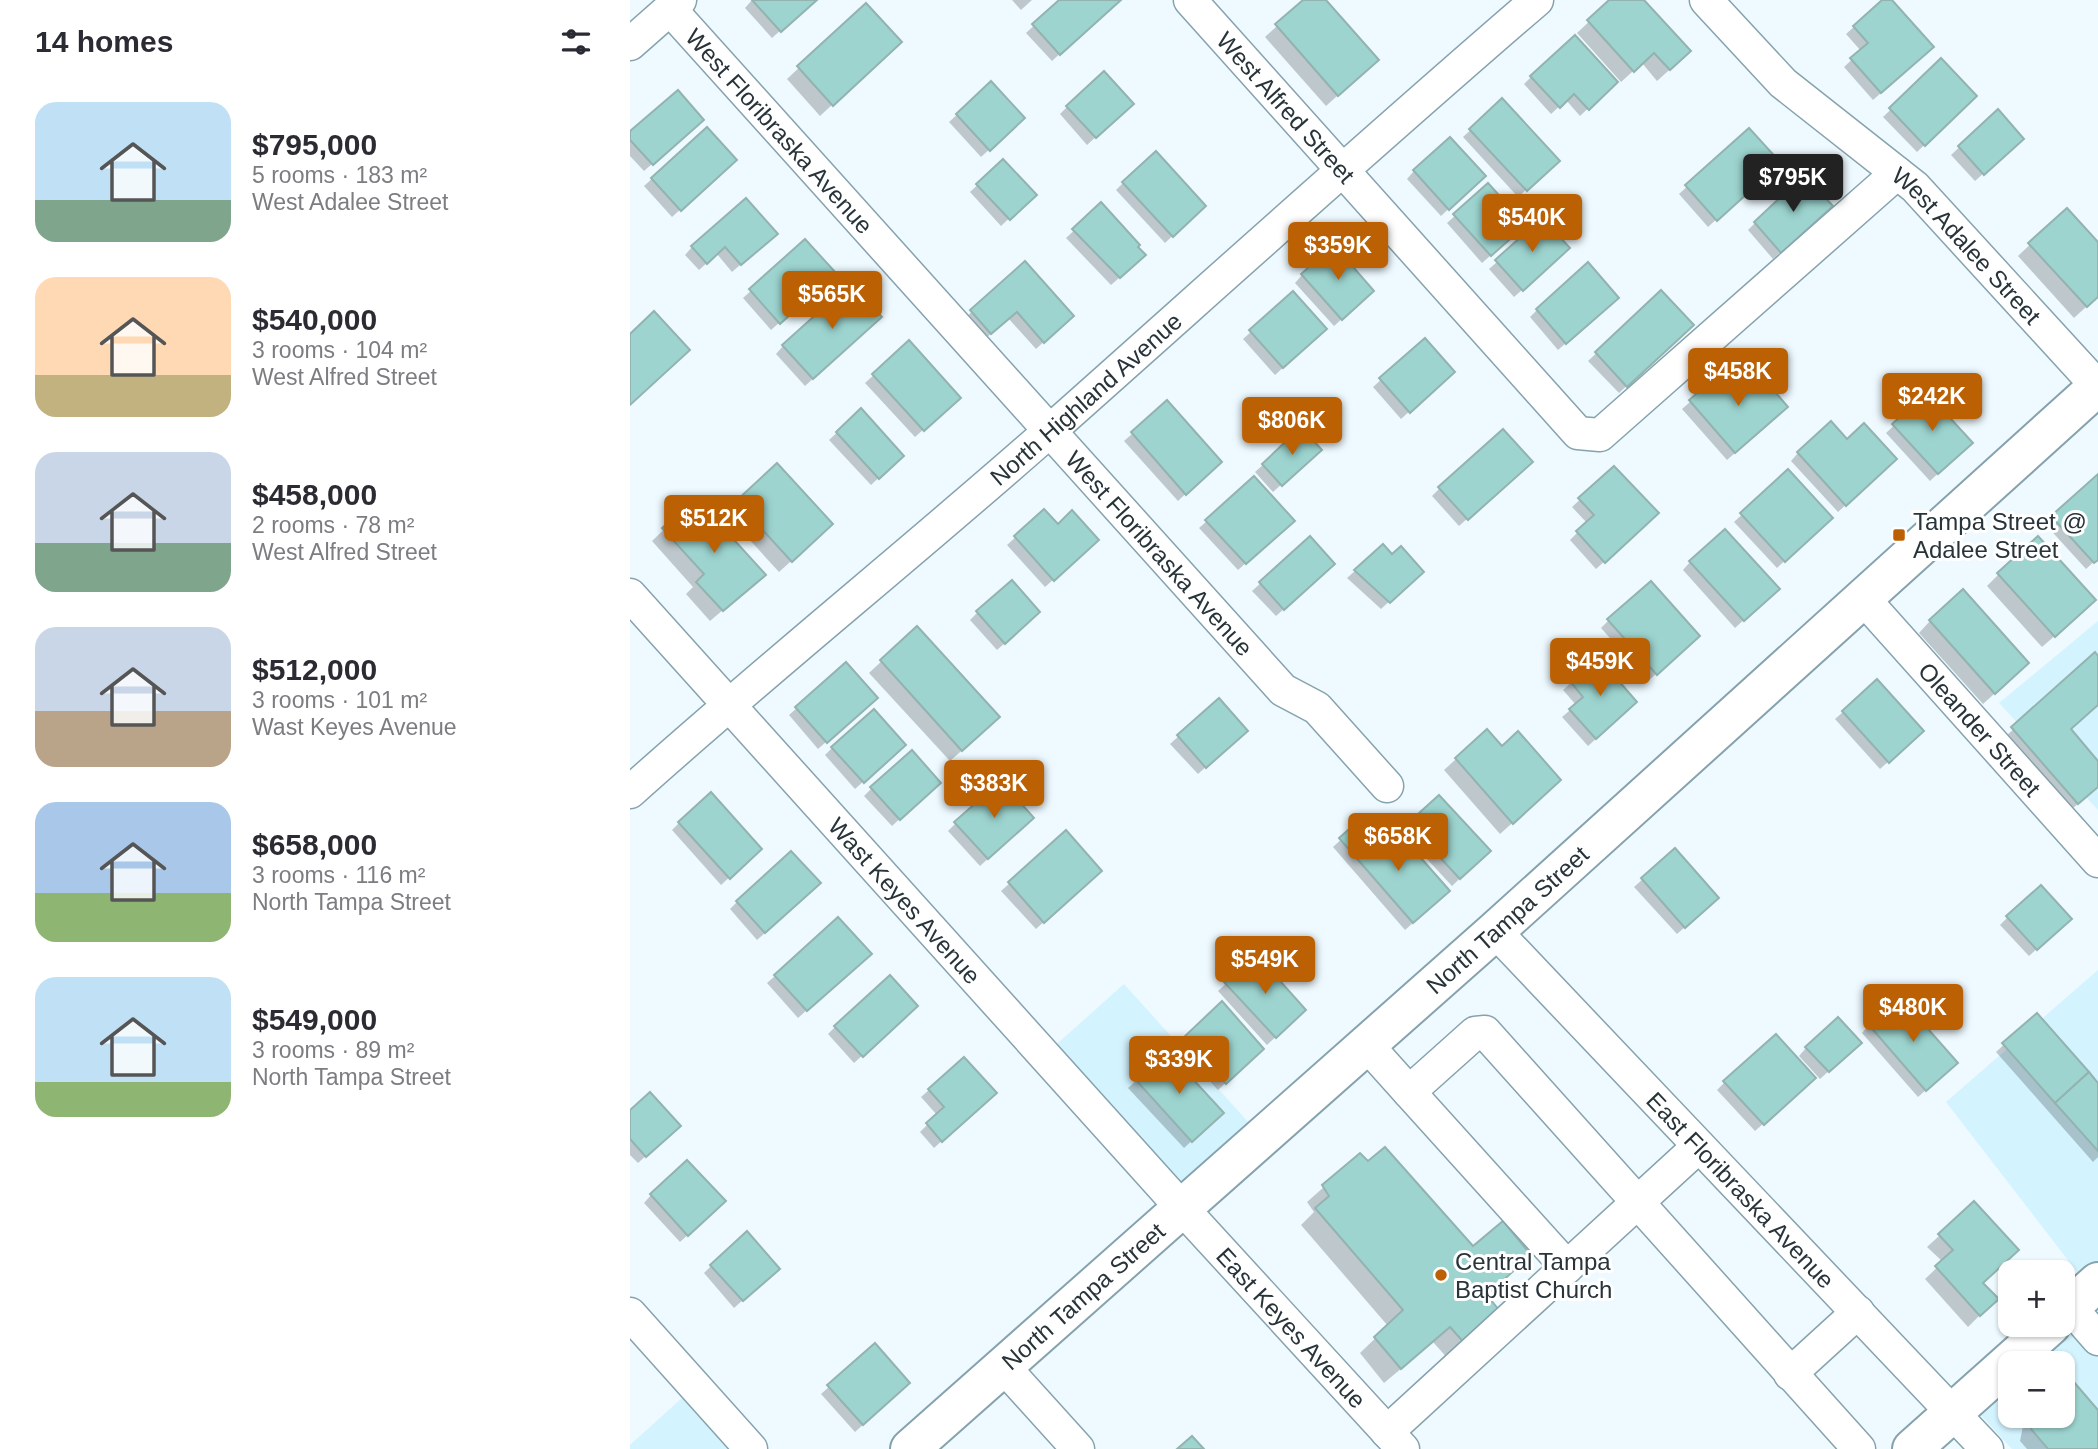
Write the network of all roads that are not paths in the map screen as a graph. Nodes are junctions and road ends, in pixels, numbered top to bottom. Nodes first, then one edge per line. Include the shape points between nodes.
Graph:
1 (1190, 0) edge
2 (1537, 0) edge
3 (1706, 0) edge
4 (675, 4) edge
5 (630, 44) edge
6 (1340, 169) junction
7 (1897, 173) junction
8 (2098, 386) edge
9 (1050, 431) junction
10 (630, 595) edge
11 (1862, 597) junction
12 (728, 704) junction
13 (1387, 786) dead end
14 (630, 792) edge
15 (2098, 861) edge
16 (1495, 931) junction
17 (1366, 1044) junction
18 (1409, 1092) junction
19 (1699, 1146) junction
20 (1636, 1204) junction
21 (1181, 1207) junction
22 (1567, 1267) junction
23 (1858, 1312) junction
24 (2075, 1312) edge
25 (630, 1314) edge
26 (2038, 1337) edge
27 (2098, 1339) edge
28 (1003, 1366) junction
29 (1790, 1374) junction
30 (1954, 1412) junction
31 (1395, 1440) edge
32 (751, 1449) edge
33 (910, 1449) edge
34 (1078, 1449) edge
35 (1858, 1449) edge
36 (1912, 1449) edge
37 (1987, 1449) edge

1 - 6 street, West Alfred Street
2 - 6 street, North Highland Avenue
3 - 7 street, West Adalee Street via 1783,83
4 - 5 street
4 - 9 street, West Floribraska Avenue
6 - 7 street, West Alfred Street via 1578,433 1600,435
6 - 9 street, North Highland Avenue
7 - 8 street, West Adalee Street
8 - 11 main road, North Tampa Street
9 - 12 street, North Highland Avenue
9 - 13 street, West Floribraska Avenue via 1283,690 1317,708
10 - 12 street, Wast Keyes Avenue
11 - 15 street, Oleander Street
11 - 16 main road, North Tampa Street
12 - 14 street, North Highland Avenue
12 - 21 street, Wast Keyes Avenue
16 - 17 main road, North Tampa Street
16 - 19 street, East Floribraska Avenue
17 - 18 street
17 - 21 main road, North Tampa Street
18 - 20 street via 1475,1033 1485,1032
18 - 22 street
19 - 20 street
19 - 23 street, East Floribraska Avenue
20 - 22 street
20 - 29 street
21 - 28 main road, North Tampa Street
21 - 31 street, East Keyes Avenue
22 - 31 street
23 - 29 street
23 - 30 street, East Floribraska Avenue
24 - 27 street
25 - 32 street
26 - 30 main road
28 - 33 main road, North Tampa Street
28 - 34 street
29 - 35 street
30 - 36 main road
30 - 37 street, East Floribraska Avenue

